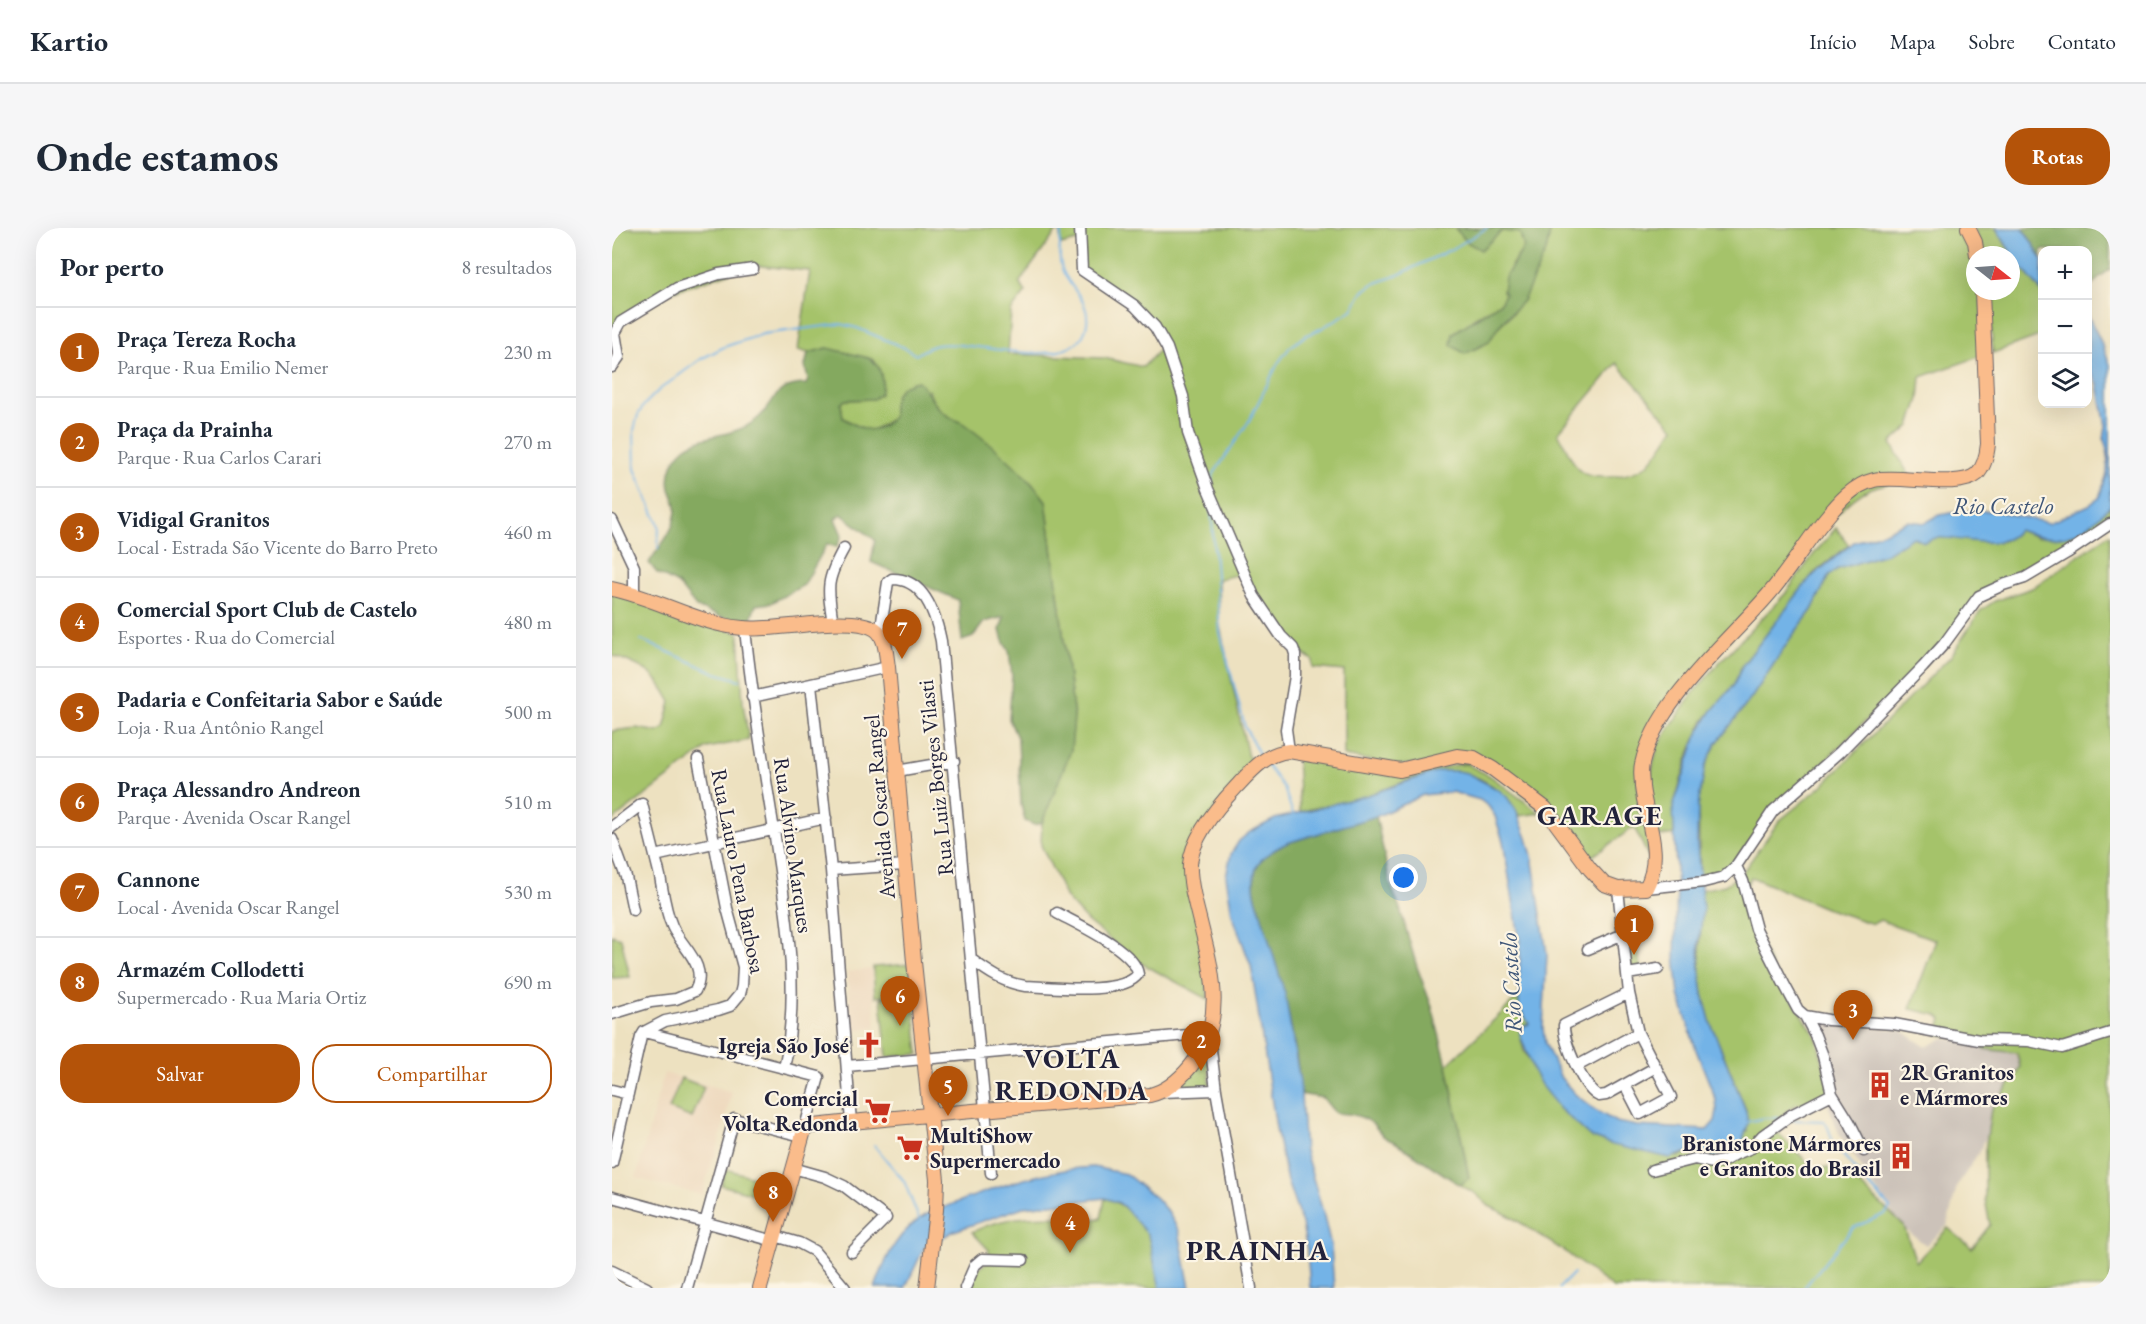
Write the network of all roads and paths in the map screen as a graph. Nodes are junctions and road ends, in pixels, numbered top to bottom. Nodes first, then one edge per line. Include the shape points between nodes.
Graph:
1 (1080, 228) edge
2 (1968, 228) edge
3 (1976, 246) edge
4 (753, 269) dead end
5 (1982, 300) edge
6 (612, 367) edge
7 (612, 520) edge
8 (2110, 524) edge
9 (844, 548) dead end
10 (612, 589) edge
11 (634, 593) junction
12 (833, 623) junction
13 (745, 629) junction
14 (880, 634) junction
15 (888, 667) junction
16 (811, 684) junction
17 (752, 697) junction
18 (1288, 751) junction
19 (698, 759) dead end
20 (954, 761) junction
21 (897, 771) junction
22 (826, 818) junction
23 (612, 827) edge
24 (774, 829) junction
25 (612, 839) edge
26 (714, 842) junction
27 (655, 856) junction
28 (905, 865) junction
29 (1736, 866) junction
30 (831, 870) junction
31 (1646, 888) junction
32 (1618, 889) junction
33 (633, 910) dead end
34 (1057, 913) dead end
35 (1621, 935) junction
36 (1588, 949) dead end
37 (972, 960) junction
38 (1658, 969) dead end
39 (1627, 974) junction
40 (1629, 993) junction
41 (612, 1014) edge
42 (1805, 1016) junction
43 (644, 1032) junction
44 (1210, 1033) junction
45 (1638, 1033) junction
46 (2110, 1034) edge
47 (1212, 1050) dead end
48 (979, 1055) junction
49 (925, 1060) junction
50 (847, 1066) junction
51 (1577, 1066) junction
52 (1656, 1067) junction
53 (784, 1068) junction
54 (1625, 1085) junction
55 (612, 1090) edge
56 (1216, 1090) junction
57 (1162, 1092) junction
58 (628, 1094) junction
59 (1832, 1094) junction
60 (984, 1110) junction
61 (930, 1115) junction
62 (851, 1122) junction
63 (804, 1132) junction
64 (1864, 1151) dead end
65 (612, 1163) edge
66 (793, 1168) junction
67 (1652, 1170) dead end
68 (991, 1173) dead end
69 (762, 1190) dead end
70 (612, 1197) edge
71 (786, 1197) junction
72 (705, 1224) junction
73 (775, 1239) junction
74 (852, 1252) dead end
75 (1023, 1260) dead end
76 (612, 1271) edge
77 (647, 1288) edge
78 (687, 1288) edge
79 (760, 1288) edge
80 (845, 1288) edge
81 (927, 1288) edge
82 (965, 1288) edge
83 (1251, 1288) edge

1 - 18 street via 1082,270 1135,306 1155,327 1167,348 1182,396 1188,433 1209,489 1254,596 1293,648 1296,666 1286,729
2 - 3 main road
4 - 6 street via 719,274 677,288 621,322 615,333 619,357
5 - 31 main road via 1988,444 1977,474 1946,482 1889,478 1858,486 1841,500 1768,595 1695,673 1657,727 1641,767 1644,805 1655,852
7 - 11 street via 634,567
8 - 29 street via 2025,578 1979,596 1923,667 1840,752 1773,811
9 - 12 street via 828,582
10 - 11 main road
11 - 13 main road
12 - 13 main road
12 - 14 main road via 864,626
13 - 17 street, Rua Alvino Marques
14 - 15 main road, Avenida Oscar Rangel
14 - 20 street, Rua Luiz Borges Vilasti via 888,582 906,581 923,595 935,614
15 - 16 street
15 - 21 main road, Avenida Oscar Rangel
16 - 17 street
16 - 22 street
17 - 24 street, Rua Alvino Marques
18 - 32 main road via 1400,770 1457,756 1482,762 1545,808 1596,876
18 - 44 main road via 1259,763 1235,788 1207,823 1193,852 1191,881 1213,985
19 - 26 street, Rua Lauro Pena Barbosa
20 - 21 street
20 - 37 street, Rua Luiz Borges Vilasti
21 - 28 main road, Avenida Oscar Rangel
22 - 24 street
22 - 30 street
23 - 27 street via 642,804
24 - 26 street
24 - 53 street, Rua Alvino Marques via 791,981
25 - 33 street
26 - 27 street
26 - 43 street, Rua Lauro Pena Barbosa via 744,978 740,994 729,1006 665,1021
27 - 41 street via 671,924 697,964 698,987 686,996
28 - 30 street
28 - 49 main road, Avenida Oscar Rangel
29 - 31 street via 1724,877 1704,882
29 - 42 street via 1756,929 1798,1010
30 - 50 street
31 - 32 main road
32 - 35 street
34 - 37 street via 1125,954 1138,969 1135,978 1107,987 1025,986 997,978
35 - 36 street
35 - 39 street
37 - 48 street, Rua Luiz Borges Vilasti
38 - 39 street
39 - 40 street
40 - 45 street
40 - 51 street via 1564,1025 1563,1034
42 - 46 street via 1894,1024 1979,1040 2029,1041 2062,1048
42 - 59 street via 1823,1056
43 - 53 street
43 - 58 street
44 - 48 street
44 - 57 main road via 1191,1066
45 - 51 street
45 - 52 street
47 - 56 street
48 - 49 street
48 - 60 street, Rua Luiz Borges Vilasti
49 - 50 street
49 - 61 main road, Avenida Oscar Rangel
50 - 62 street
51 - 54 street via 1590,1089 1599,1096
52 - 54 street
52 - 54 street via 1671,1097 1640,1114
53 - 63 street via 819,1077
55 - 58 street
56 - 57 street
56 - 83 street
57 - 60 main road
58 - 65 street
59 - 64 street
59 - 67 street via 1791,1115 1751,1148 1724,1161 1695,1160
60 - 61 main road
60 - 68 street, Rua Luiz Borges Vilasti
61 - 62 main road
61 - 81 main road, Avenida Oscar Rangel via 937,1180
62 - 63 main road
63 - 66 main road
63 - 72 street via 734,1119
66 - 71 main road
66 - 74 street via 844,1186 886,1218
69 - 71 street
70 - 72 street
71 - 73 main road
72 - 73 street
72 - 78 street
73 - 79 main road
73 - 80 street via 799,1243 814,1251
75 - 82 street via 982,1259 975,1265
76 - 77 street

